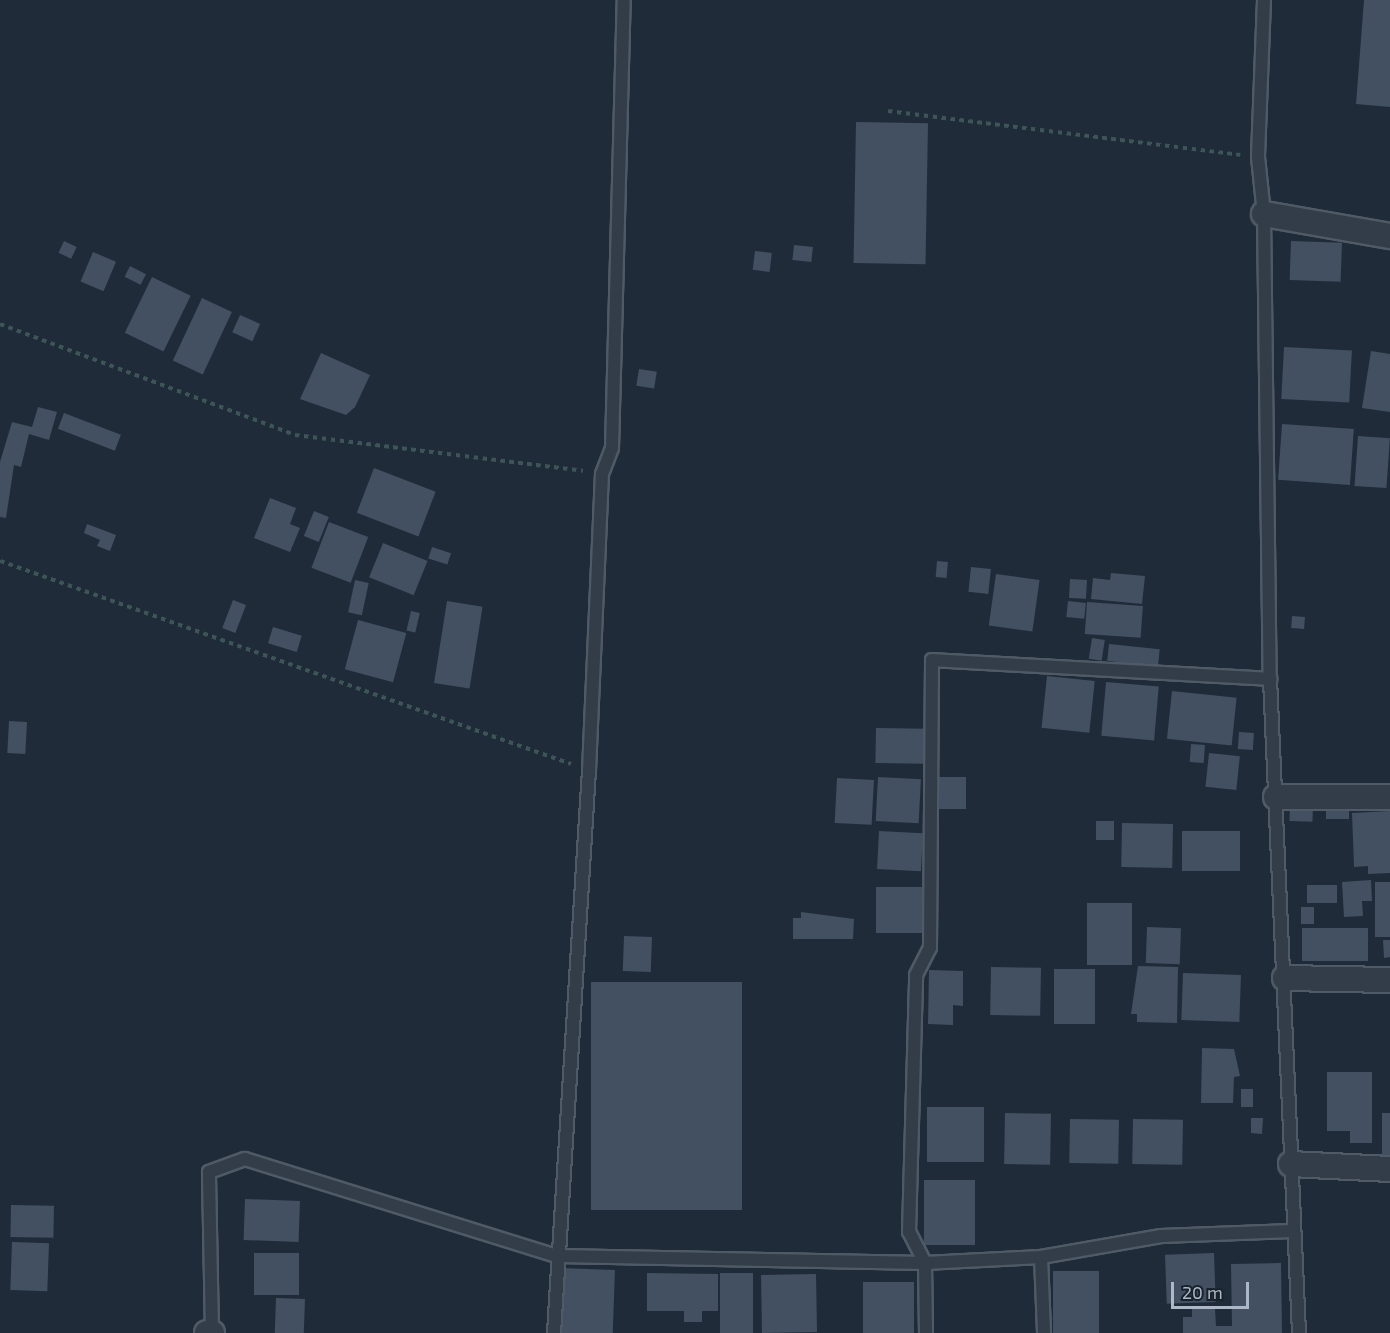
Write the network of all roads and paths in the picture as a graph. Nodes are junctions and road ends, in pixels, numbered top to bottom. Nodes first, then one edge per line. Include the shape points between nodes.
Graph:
1 (624, 0) edge
2 (1264, 0) edge
3 (888, 111) dead end
4 (1258, 157) junction
5 (1264, 214) junction
6 (1390, 236) edge
7 (0, 324) edge
8 (602, 474) junction
9 (0, 561) edge
10 (1270, 679) junction
11 (589, 771) junction
12 (1276, 797) junction
13 (1390, 797) edge
14 (1285, 978) junction
15 (1390, 980) edge
16 (1291, 1164) junction
17 (1390, 1169) edge
18 (1292, 1231) junction
19 (557, 1256) junction
20 (1041, 1257) junction
21 (925, 1263) junction
22 (210, 1333) edge
23 (554, 1333) edge
24 (926, 1333) edge
25 (1044, 1333) edge
26 (1299, 1333) edge

1 - 8 lane via 612,448
2 - 4 lane
3 - 4 path
4 - 5 lane
5 - 6 street
5 - 10 lane
7 - 8 path via 295,435
8 - 11 lane
9 - 11 path
10 - 12 lane
10 - 21 lane via 932,660 930,948 916,975 909,1232
11 - 19 lane
12 - 13 street
12 - 14 lane
14 - 15 street
14 - 16 lane
16 - 17 street
16 - 18 lane
18 - 20 lane via 1161,1236
18 - 26 lane
19 - 21 lane
19 - 22 lane via 245,1159 209,1172
19 - 23 lane
20 - 21 lane
20 - 25 lane
21 - 24 lane

